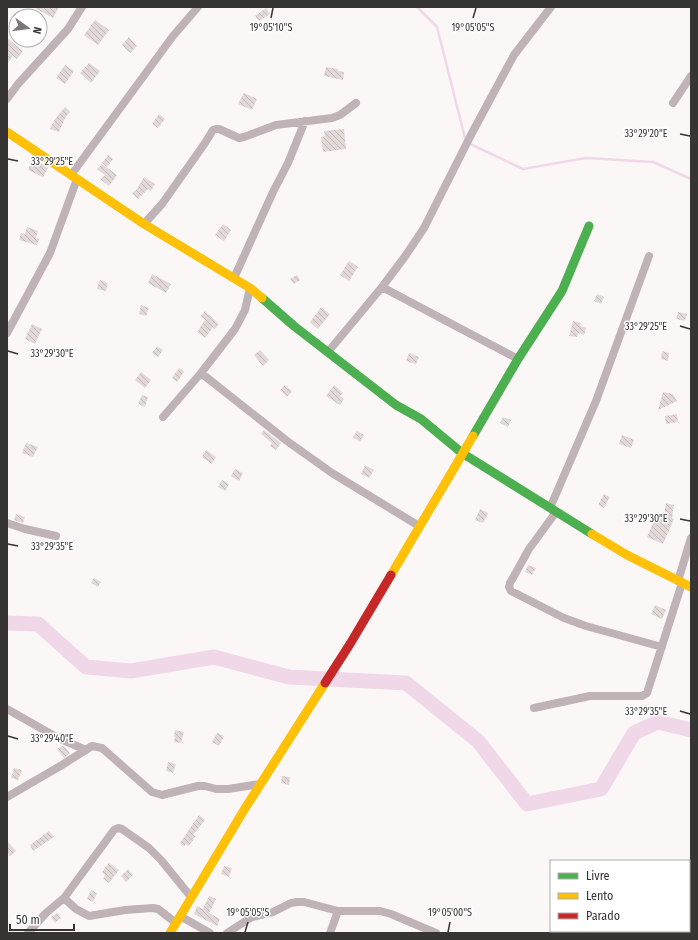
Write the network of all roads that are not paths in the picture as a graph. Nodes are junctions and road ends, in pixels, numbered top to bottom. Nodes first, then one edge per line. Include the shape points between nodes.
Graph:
1 (82, 7) edge
2 (198, 7) edge
3 (551, 7) edge
4 (691, 76) edge
5 (7, 99) edge
6 (356, 103) dead end
7 (673, 103) dead end
8 (305, 121) junction
9 (7, 132) edge
10 (74, 177) junction
11 (144, 224) junction
12 (589, 226) dead end
13 (649, 256) dead end
14 (234, 278) junction
15 (382, 287) junction
16 (250, 288) junction
17 (7, 333) edge
18 (328, 352) junction
19 (518, 359) junction
20 (201, 373) junction
21 (163, 417) dead end
22 (462, 453) junction
23 (553, 510) junction
24 (7, 523) edge
25 (419, 526) junction
26 (56, 536) dead end
27 (691, 538) edge
28 (680, 582) junction
29 (691, 587) edge
30 (662, 647) junction
31 (534, 708) dead end
32 (7, 710) edge
33 (86, 750) junction
34 (260, 784) junction
35 (7, 797) edge
36 (64, 898) junction
37 (191, 898) junction
38 (338, 911) junction
39 (178, 920) junction
40 (28, 933) edge
41 (170, 933) edge
42 (210, 933) edge
43 (227, 933) edge
44 (330, 933) edge
45 (436, 933) edge

1 - 5 street via 68,29
2 - 10 street via 173,36
3 - 15 street via 514,55 424,228
4 - 7 street
6 - 8 street via 332,118
8 - 11 street via 276,125 239,138 219,129 213,130 162,204
8 - 14 street via 288,164
9 - 10 street
10 - 11 street
10 - 17 street via 50,253
11 - 14 street
12 - 19 street via 562,291
13 - 23 street
14 - 16 street
15 - 18 street
15 - 19 street
16 - 18 street
16 - 20 street via 245,310 238,324
18 - 22 street via 396,405 421,419
19 - 22 street
20 - 21 street
20 - 25 street via 287,441
22 - 23 street
22 - 25 street
23 - 28 street via 627,555
23 - 30 street via 510,583 511,591 564,618
24 - 26 street
25 - 34 street via 350,644
27 - 28 street
28 - 29 street
28 - 30 street
30 - 31 street via 650,686 647,693 642,696 590,696
32 - 33 street
33 - 34 street via 92,746 102,748 152,792 162,795 198,786 228,789
33 - 35 street
34 - 37 street
36 - 37 street via 118,828 150,848
36 - 39 street via 89,916 154,908
36 - 40 street
37 - 39 street
38 - 43 street via 304,902 291,903 273,912 252,917
38 - 44 street
38 - 45 street via 385,913
39 - 41 street
39 - 42 street

